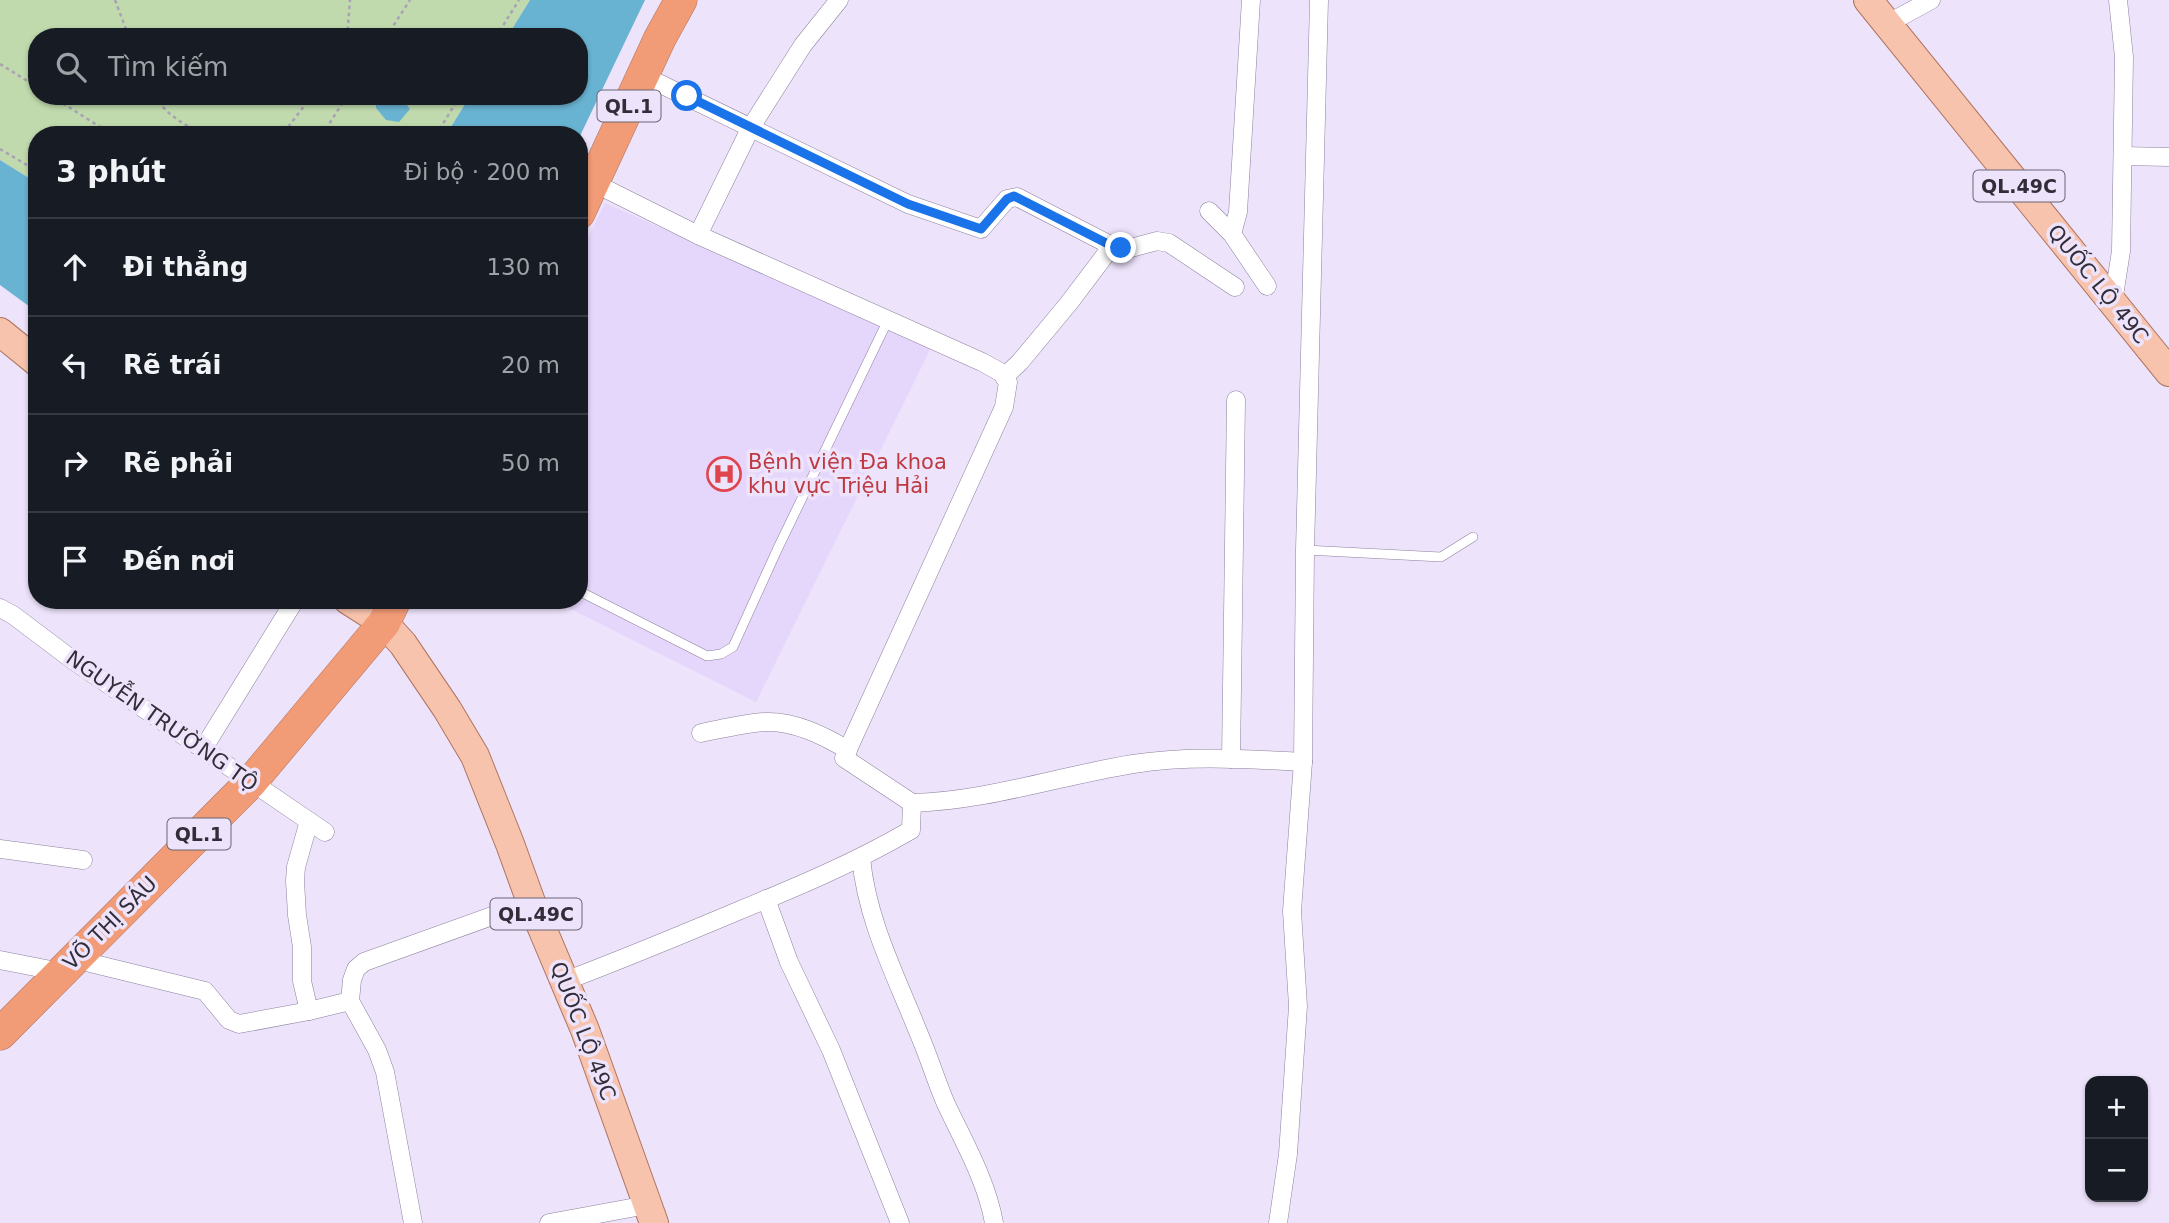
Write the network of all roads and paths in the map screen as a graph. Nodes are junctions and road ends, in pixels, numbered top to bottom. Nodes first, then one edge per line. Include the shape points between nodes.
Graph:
1 (115, 0) edge
2 (350, 0) edge
3 (410, 0) edge
4 (519, 0) edge
5 (681, 0) edge
6 (839, 0) edge
7 (1251, 0) edge
8 (1319, 0) edge
9 (1868, 0) edge
10 (1931, 0) edge
11 (2118, 0) edge
12 (1887, 24) junction
13 (126, 28) edge
14 (347, 28) edge
15 (392, 28) edge
16 (502, 28) edge
17 (0, 64) edge
18 (643, 76) junction
19 (28, 81) edge
20 (65, 105) edge
21 (160, 105) edge
22 (305, 105) edge
23 (341, 105) edge
24 (454, 105) edge
25 (99, 126) edge
26 (190, 126) edge
27 (289, 126) edge
28 (328, 126) edge
29 (442, 126) edge
30 (751, 127) junction
31 (0, 149) edge
32 (2123, 156) junction
33 (2169, 157) edge
34 (28, 166) edge
35 (594, 183) junction
36 (588, 195) edge
37 (1209, 211) dead end
38 (1232, 234) junction
39 (698, 235) junction
40 (1112, 246) junction
41 (1267, 286) dead end
42 (1235, 287) dead end
43 (2113, 302) junction
44 (887, 320) junction
45 (0, 332) edge
46 (28, 355) edge
47 (2169, 372) edge
48 (1004, 377) junction
49 (1237, 400) dead end
50 (1473, 537) dead end
51 (1305, 550) junction
52 (588, 596) edge
53 (0, 608) edge
54 (289, 609) edge
55 (390, 612) edge
56 (701, 733) dead end
57 (203, 749) junction
58 (848, 750) junction
59 (1231, 759) junction
60 (1303, 762) junction
61 (251, 782) junction
62 (912, 803) junction
63 (309, 821) junction
64 (325, 832) dead end
65 (0, 849) edge
66 (860, 858) junction
67 (83, 860) dead end
68 (766, 899) junction
69 (531, 902) junction
70 (0, 960) edge
71 (67, 965) junction
72 (565, 981) junction
73 (350, 1001) junction
74 (309, 1011) junction
75 (0, 1034) edge
76 (650, 1214) edge
77 (413, 1223) edge
78 (549, 1223) edge
79 (900, 1223) edge
80 (993, 1223) edge
81 (1278, 1223) edge

1 - 13 path
2 - 14 path
3 - 15 path
4 - 16 path
5 - 18 highway, QL.1
6 - 30 street via 803,45
7 - 38 street via 1238,212
8 - 51 street
9 - 12 main road, QUỐC LỘ 49C / QL.49C
10 - 12 street
11 - 32 street via 2124,57
12 - 43 main road, QUỐC LỘ 49C / QL.49C
17 - 19 path
18 - 30 street
18 - 35 highway, QL.1
20 - 25 path
21 - 26 path
22 - 27 path
23 - 28 path
24 - 29 path
30 - 39 street
30 - 40 street via 908,204 981,229 1014,196
31 - 34 path
32 - 33 street
32 - 43 street via 2122,251
35 - 36 highway, QL.1
35 - 39 street
37 - 38 street
38 - 41 street
39 - 44 street
40 - 42 street via 1131,248 1163,241
40 - 48 street
43 - 47 main road, QUỐC LỘ 49C / QL.49C
44 - 48 street via 982,362
44 - 52 lane via 733,648 707,656
45 - 46 main road
48 - 58 street via 1008,382 1004,407
49 - 59 street
50 - 51 lane via 1441,557
51 - 60 street
53 - 57 street, NGUYỄN TRƯỜNG TỘ
54 - 57 street
55 - 61 highway, VÕ THỊ SÁU / QL.1
55 - 69 main road, QUỐC LỘ 49C / QL.49C via 475,757
56 - 58 street via 768,722 821,735
57 - 61 street, NGUYỄN TRƯỜNG TỘ
58 - 62 street via 844,758
59 - 60 street
59 - 62 street via 1131,764 963,798
60 - 81 street via 1292,900 1298,1006 1288,1154
61 - 63 street, NGUYỄN TRƯỜNG TỘ
61 - 71 highway, VÕ THỊ SÁU / QL.1
62 - 66 street via 911,830
63 - 64 street, NGUYỄN TRƯỜNG TỘ
63 - 74 street via 295,881 302,981
65 - 67 street
66 - 68 street
66 - 80 street via 875,928 975,1165
68 - 72 street
68 - 79 street
69 - 72 main road, QUỐC LỘ 49C / QL.49C
69 - 73 street via 364,962 352,980
70 - 71 street
71 - 74 street via 205,991 233,1023
71 - 75 highway, VÕ THỊ SÁU / QL.1
72 - 76 main road, QUỐC LỘ 49C / QL.49C
73 - 74 street
73 - 77 street via 384,1072
76 - 78 street

